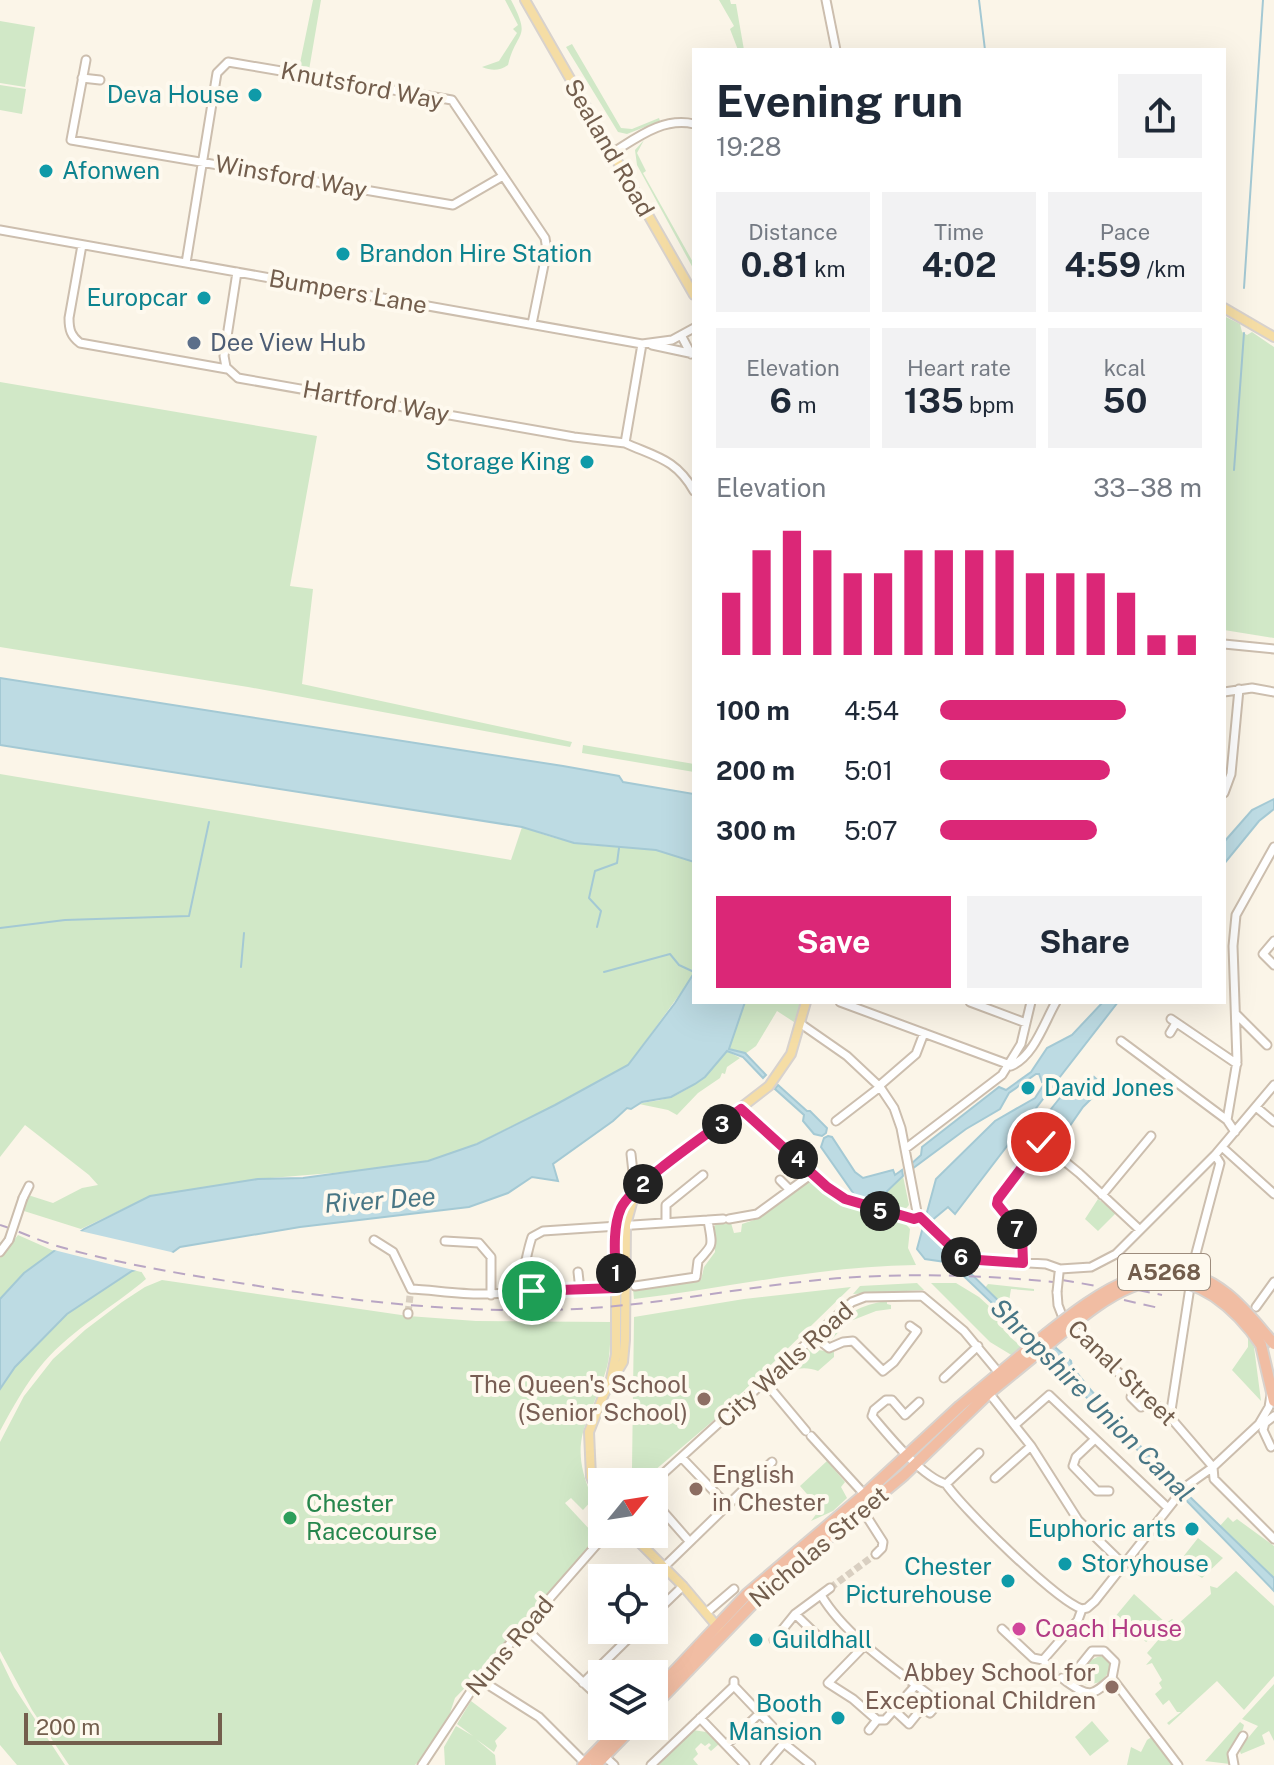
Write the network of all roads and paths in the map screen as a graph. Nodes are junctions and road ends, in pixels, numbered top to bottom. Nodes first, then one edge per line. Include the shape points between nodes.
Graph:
1 (525, 0) edge
2 (826, 0) edge
3 (836, 48) edge
4 (86, 60) dead end
5 (82, 78) junction
6 (100, 80) dead end
7 (692, 124) edge
8 (612, 153) junction
9 (204, 162) junction
10 (503, 176) junction
11 (0, 230) edge
12 (82, 245) junction
13 (186, 263) junction
14 (237, 272) junction
15 (692, 292) edge
16 (1226, 309) edge
17 (532, 324) junction
18 (692, 329) edge
19 (681, 335) junction
20 (1274, 337) edge
21 (646, 344) junction
22 (692, 352) edge
23 (692, 354) edge
24 (229, 370) junction
25 (625, 443) junction
26 (692, 488) edge
27 (1226, 644) edge
28 (1274, 649) edge
29 (1239, 689) junction
30 (1226, 692) edge
31 (1274, 692) edge
32 (1226, 788) edge
33 (1274, 847) edge
34 (1274, 941) edge
35 (1274, 965) edge
36 (1226, 999) edge
37 (806, 1004) edge
38 (845, 1004) edge
39 (975, 1004) edge
40 (1031, 1004) edge
41 (1055, 1004) edge
42 (1236, 1011) junction
43 (1026, 1023) junction
44 (801, 1024) junction
45 (924, 1033) junction
46 (1170, 1033) dead end
47 (1121, 1041) dead end
48 (1267, 1045) dead end
49 (1237, 1064) junction
50 (1009, 1066) junction
51 (1274, 1085) edge
52 (879, 1086) junction
53 (1256, 1107) junction
54 (741, 1109) junction
55 (1227, 1120) junction
56 (836, 1121) dead end
57 (1274, 1122) edge
58 (1235, 1132) junction
59 (1151, 1136) dead end
60 (1222, 1147) junction
61 (905, 1149) junction
62 (631, 1154) dead end
63 (1215, 1155) junction
64 (813, 1173) junction
65 (703, 1175) dead end
66 (780, 1180) dead end
67 (29, 1186) dead end
68 (789, 1189) junction
69 (635, 1191) junction
70 (1274, 1194) edge
71 (1102, 1195) junction
72 (729, 1219) junction
73 (921, 1219) junction
74 (708, 1220) junction
75 (666, 1222) junction
76 (622, 1225) junction
77 (737, 1230) dead end
78 (1140, 1230) junction
79 (374, 1240) dead end
80 (445, 1241) dead end
81 (0, 1252) edge
82 (1023, 1263) junction
83 (1060, 1271) junction
84 (578, 1272) dead end
85 (1274, 1282) edge
86 (626, 1287) junction
87 (580, 1290) junction
88 (532, 1291) dead end
89 (491, 1295) junction
90 (1256, 1307) dead end
91 (917, 1331) dead end
92 (815, 1337) junction
93 (1274, 1344) edge
94 (978, 1346) junction
95 (1021, 1362) junction
96 (999, 1373) junction
97 (1272, 1374) edge
98 (944, 1378) dead end
99 (765, 1382) junction
100 (987, 1388) junction
101 (1138, 1390) junction
102 (1273, 1398) edge
103 (919, 1402) dead end
104 (1141, 1407) dead end
105 (1274, 1416) edge
106 (1170, 1417) junction
107 (1015, 1425) junction
108 (1247, 1437) junction
109 (1095, 1439) junction
110 (1031, 1446) junction
111 (1272, 1448) edge
112 (979, 1453) dead end
113 (907, 1456) junction
114 (682, 1458) junction
115 (772, 1462) dead end
116 (918, 1463) junction
117 (1213, 1467) junction
118 (590, 1468) edge
119 (668, 1470) edge
120 (1199, 1476) junction
121 (995, 1478) dead end
122 (1214, 1479) junction
123 (948, 1487) junction
124 (1109, 1491) dead end
125 (861, 1501) junction
126 (1170, 1504) junction
127 (727, 1505) junction
128 (668, 1517) edge
129 (1274, 1539) edge
130 (689, 1541) junction
131 (593, 1548) edge
132 (645, 1548) edge
133 (876, 1554) dead end
134 (661, 1564) edge
135 (667, 1564) edge
136 (1124, 1565) junction
137 (668, 1571) edge
138 (683, 1586) junction
139 (830, 1588) tunnel mouth
140 (734, 1589) dead end
141 (821, 1595) junction
142 (668, 1600) edge
143 (1082, 1609) junction
144 (706, 1613) junction
145 (795, 1614) junction
146 (725, 1616) junction
147 (526, 1629) junction
148 (1002, 1629) dead end
149 (720, 1630) junction
150 (774, 1640) dead end
151 (622, 1644) edge
152 (826, 1644) dead end
153 (866, 1644) junction
154 (1043, 1660) junction
155 (1053, 1672) dead end
156 (1112, 1678) junction
157 (479, 1679) junction
158 (668, 1680) edge
159 (583, 1683) junction
160 (916, 1685) junction
161 (588, 1687) edge
162 (668, 1690) edge
163 (894, 1710) junction
164 (760, 1713) junction
165 (700, 1718) junction
166 (877, 1720) junction
167 (869, 1730) dead end
168 (1243, 1736) dead end
169 (611, 1740) edge
170 (617, 1740) edge
171 (784, 1743) junction
172 (726, 1745) junction
173 (601, 1753) junction
174 (588, 1764) edge
175 (422, 1765) edge
176 (614, 1765) edge
177 (651, 1765) edge
178 (745, 1765) edge
179 (765, 1765) edge
180 (811, 1765) edge
181 (1178, 1765) edge
182 (1234, 1765) edge

1 - 8 main road, Sealand Road
2 - 3 street
4 - 5 street
5 - 6 street
5 - 9 street, Winsford Way via 71,140
7 - 8 street via 655,127
8 - 15 main road, Sealand Road
9 - 10 street, Winsford Way via 453,205
9 - 10 street, Knutsford Way via 217,73 228,62 452,100
9 - 13 street, Knutsford Way
10 - 17 street, Knutsford Way via 545,238
11 - 12 street, Bumpers Lane
12 - 13 street, Bumpers Lane
12 - 24 street, Hartford Way via 69,318 74,338
13 - 14 street, Bumpers Lane
14 - 17 street, Bumpers Lane
14 - 24 street via 224,356
16 - 20 main road
17 - 21 street, Bumpers Lane
18 - 19 street, Bumpers Lane
19 - 21 street, Bumpers Lane
19 - 22 street
21 - 23 street
21 - 25 street
24 - 25 street, Hartford Way via 256,382
25 - 26 street, Hartford Way via 671,463
27 - 28 street
29 - 30 street
29 - 31 street
29 - 32 street
33 - 42 street via 1236,915
34 - 35 street via 1263,954
36 - 42 street
37 - 44 main road
38 - 45 street
39 - 43 street
40 - 43 street
41 - 50 street via 1021,1061
42 - 48 street
42 - 49 street
43 - 50 street
44 - 52 street
44 - 54 main road via 791,1054 772,1082
45 - 50 street
45 - 52 street via 916,1054
46 - 49 street via 1174,1021
47 - 55 street
49 - 55 street
50 - 61 street
51 - 53 street
52 - 56 street
52 - 61 street via 894,1108
53 - 57 street
53 - 58 street
54 - 64 street
54 - 69 main road
55 - 58 street
58 - 60 street
59 - 71 street
60 - 63 street
60 - 70 street
61 - 73 street
62 - 69 street
63 - 78 street
63 - 106 street via 1220,1163 1194,1261
64 - 68 street
64 - 73 street via 845,1199
65 - 75 street via 666,1205
66 - 68 street
67 - 81 street, bridge
68 - 72 street via 757,1214
69 - 76 main road
71 - 78 street
71 - 82 street via 1041,1142 997,1204 1022,1235
72 - 74 street
72 - 77 street
73 - 82 street via 964,1259
74 - 75 street
74 - 86 street via 712,1246 698,1261 696,1277
75 - 76 street
76 - 86 main road
76 - 89 street via 536,1232 518,1289
78 - 83 street via 1105,1262
79 - 89 street via 393,1252 410,1292
80 - 89 street via 479,1243 491,1257
82 - 83 street
83 - 101 street, Canal Street, bridge via 1057,1292 1063,1318
84 - 87 street
85 - 90 street
86 - 87 street
86 - 118 main road via 623,1362 593,1420
87 - 88 street
91 - 92 street via 883,1371 853,1341 829,1348
92 - 94 street, City Walls Road via 858,1299 914,1294 936,1306
92 - 99 street, City Walls Road
93 - 95 highway, A5268, bridge via 1215,1285 1194,1275 1162,1272 1101,1293
94 - 96 street, City Walls Road
94 - 98 street
95 - 96 highway, A5268
95 - 97 highway, A5268, bridge via 1094,1307 1157,1279 1184,1281 1207,1291 1241,1319 1261,1345
95 - 100 highway, A5268
96 - 100 highway, A5268
97 - 102 highway, A5268
99 - 114 street, City Walls Road
99 - 125 street
100 - 107 street
100 - 113 highway, Nicholas Street / A5268
100 - 116 highway, Nicholas Street / A5268
101 - 104 street via 1131,1397
101 - 106 street, Canal Street
102 - 108 street
103 - 113 street via 905,1415 886,1400 872,1416
105 - 111 street via 1263,1431
106 - 117 street, Canal Street
107 - 109 street via 1049,1395
107 - 110 street
108 - 111 street
108 - 117 street
109 - 124 street via 1073,1463 1097,1494
109 - 126 street
110 - 121 street
110 - 136 street via 1078,1520
112 - 123 street
113 - 116 street
113 - 125 highway, Nicholas Street / A5268
114 - 119 street, City Walls Road
114 - 127 street
115 - 127 street
116 - 123 street
116 - 125 highway, Nicholas Street / A5268
117 - 120 street
117 - 122 street
120 - 122 street
120 - 126 street
122 - 129 street
123 - 143 street via 1020,1560
125 - 133 street via 883,1542
125 - 146 highway, Nicholas Street / A5268 via 782,1562
125 - 149 highway, Nicholas Street / A5268
126 - 136 street
127 - 130 street
128 - 130 street
130 - 135 street
131 - 147 street, Nuns Road
132 - 134 main road
136 - 143 street via 1091,1606
137 - 138 main road
138 - 142 street
138 - 144 main road
139 - 141 street
140 - 144 street
141 - 145 street
141 - 153 street
143 - 154 street
144 - 146 main road
144 - 149 main road
145 - 150 street
145 - 152 street
146 - 149 highway, Nicholas Street / A5268
147 - 157 street, Nuns Road
147 - 159 street
148 - 154 street via 1033,1658
149 - 158 highway, Nicholas Street / A5268
149 - 162 highway, Nicholas Street / A5268
151 - 159 street
153 - 160 street
153 - 166 street via 829,1681
154 - 155 street
156 - 156 street via 1113,1659 1094,1651 1065,1680 1090,1694
156 - 181 street
157 - 174 street via 539,1717
157 - 175 street, Nuns Road
159 - 161 street
160 - 163 street
160 - 163 street via 936,1700 932,1712 922,1708 909,1724
163 - 166 street via 885,1720
164 - 165 street via 734,1684
164 - 171 street
164 - 172 street
165 - 172 street
165 - 177 street
166 - 167 street
168 - 182 street via 1232,1754
169 - 173 highway
170 - 173 highway
171 - 179 street
171 - 180 street
172 - 178 street
173 - 174 highway
173 - 176 street

